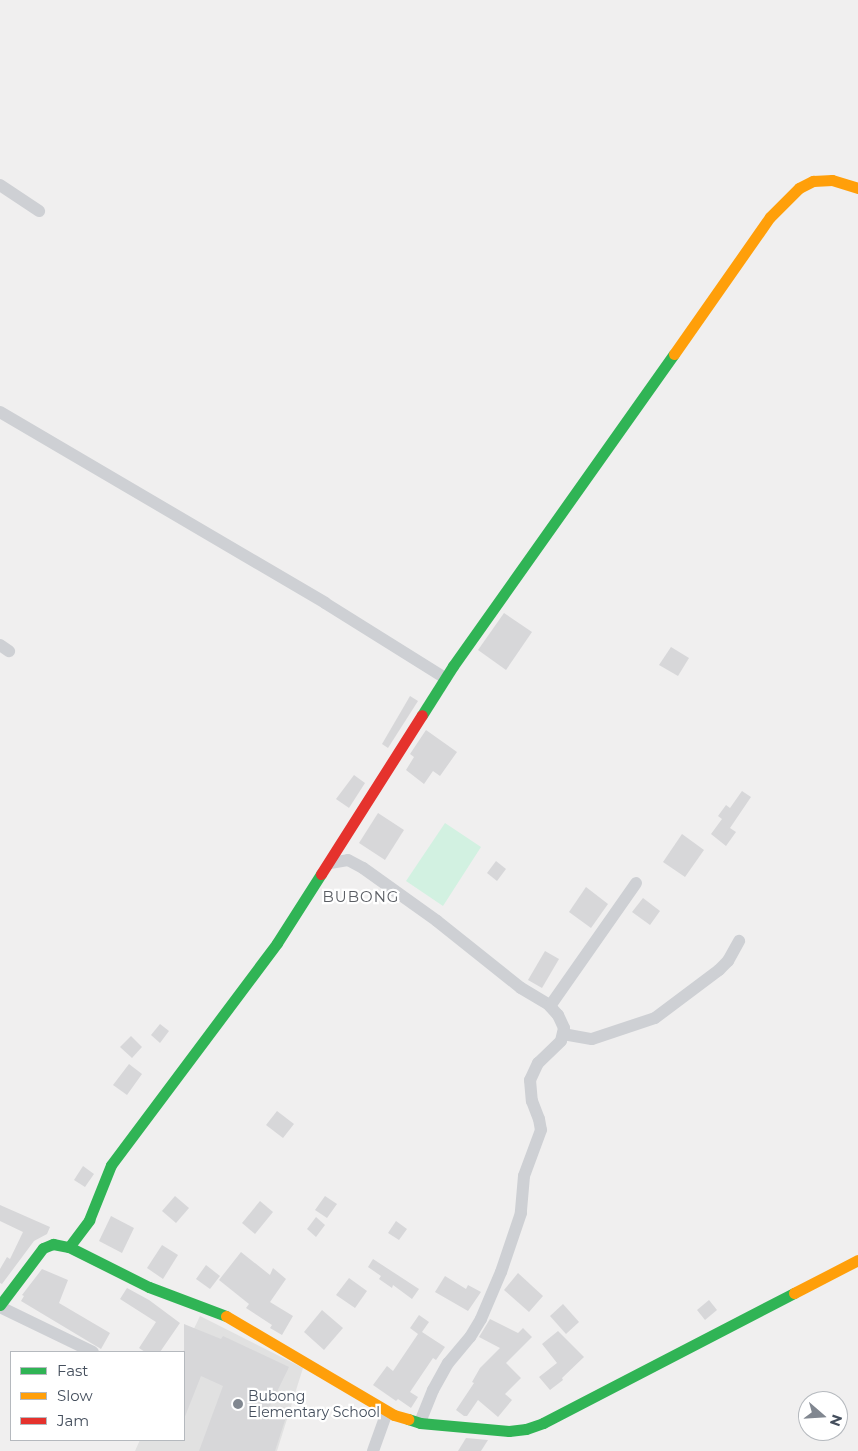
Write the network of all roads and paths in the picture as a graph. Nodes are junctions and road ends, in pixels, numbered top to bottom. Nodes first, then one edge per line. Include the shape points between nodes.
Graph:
1 (0, 185) edge
2 (858, 188) edge
3 (39, 211) dead end
4 (0, 412) edge
5 (445, 678) junction
6 (330, 863) junction
7 (636, 883) dead end
8 (739, 941) dead end
9 (550, 1006) junction
10 (563, 1034) junction
11 (69, 1247) junction
12 (858, 1260) edge
13 (0, 1306) edge
14 (91, 1351) edge
15 (387, 1412) junction
16 (420, 1423) junction
17 (373, 1451) edge

1 - 3 street
2 - 5 street via 832,180 813,181 779,205
4 - 5 street via 325,602
5 - 6 street
6 - 9 street via 348,860 363,868 437,921 521,988
6 - 11 street via 262,964 111,1165 89,1220
7 - 9 street
8 - 10 street via 719,970 655,1018 592,1039
9 - 10 street via 562,1021
10 - 16 street via 561,1041 538,1063 530,1080 532,1101 541,1130 524,1176 521,1213 501,1272 481,1319 448,1363
11 - 13 street via 53,1244 43,1248
11 - 15 street via 149,1287 222,1313
12 - 16 street via 535,1427 509,1431
13 - 14 street
15 - 16 street
15 - 17 street

